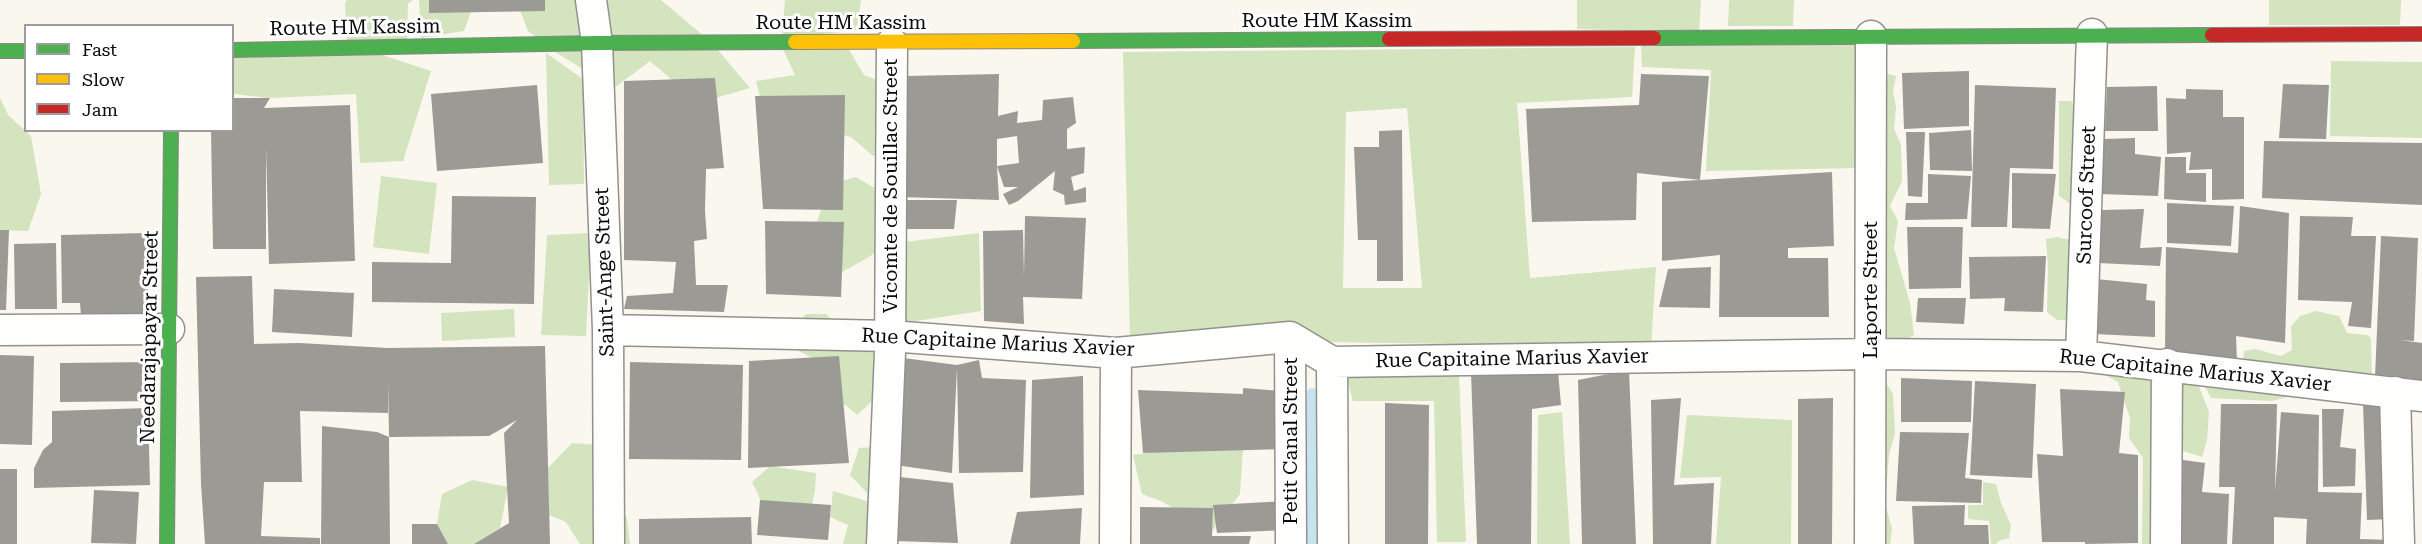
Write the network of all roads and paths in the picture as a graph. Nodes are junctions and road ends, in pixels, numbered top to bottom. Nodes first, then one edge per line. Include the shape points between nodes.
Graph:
1 (591, 0) edge
2 (2092, 34) junction
3 (2422, 34) edge
4 (1871, 36) junction
5 (597, 43) junction
6 (892, 43) junction
7 (234, 50) edge
8 (4, 51) edge
9 (24, 51) edge
10 (171, 132) edge
11 (0, 330) edge
12 (169, 330) junction
13 (608, 330) junction
14 (890, 336) junction
15 (1290, 337) junction
16 (1116, 353) junction
17 (1871, 354) junction
18 (2081, 356) junction
19 (1332, 362) junction
20 (2167, 364) junction
21 (2408, 394) edge
22 (167, 544) edge
23 (609, 544) edge
24 (882, 544) edge
25 (1114, 544) edge
26 (1291, 544) edge
27 (1333, 544) edge
28 (1870, 544) edge
29 (2166, 544) edge
30 (2398, 544) edge

1 - 5 street, Saint-Ange Street
2 - 3 street, Route HM Kassim
2 - 4 street, Route HM Kassim
2 - 18 street, Surcoof Street
4 - 6 street, Route HM Kassim
4 - 17 street, Laporte Street
5 - 6 street, Route HM Kassim
5 - 7 street, Route HM Kassim
5 - 13 street, Saint-Ange Street
6 - 14 street, Vicomte de Souillac Street
8 - 9 street
10 - 12 street, Needarajapayar Street
11 - 12 street
12 - 22 street, Needarajapayar Street
13 - 14 street, Rue Capitaine Marius Xavier
13 - 23 street, Saint-Ange Street
14 - 16 street, Rue Capitaine Marius Xavier
14 - 24 street, Vicomte de Souillac Street
15 - 16 street, Rue Capitaine Marius Xavier
15 - 19 street
15 - 26 street, Petit Canal Street
16 - 25 street
17 - 18 street, Rue Capitaine Marius Xavier
17 - 19 street, Rue Capitaine Marius Xavier
17 - 28 street, Laporte Street
18 - 20 street, Rue Capitaine Marius Xavier
19 - 27 street, Petit Canal Street
20 - 21 street, Rue Capitaine Marius Xavier
20 - 29 street
21 - 30 street

